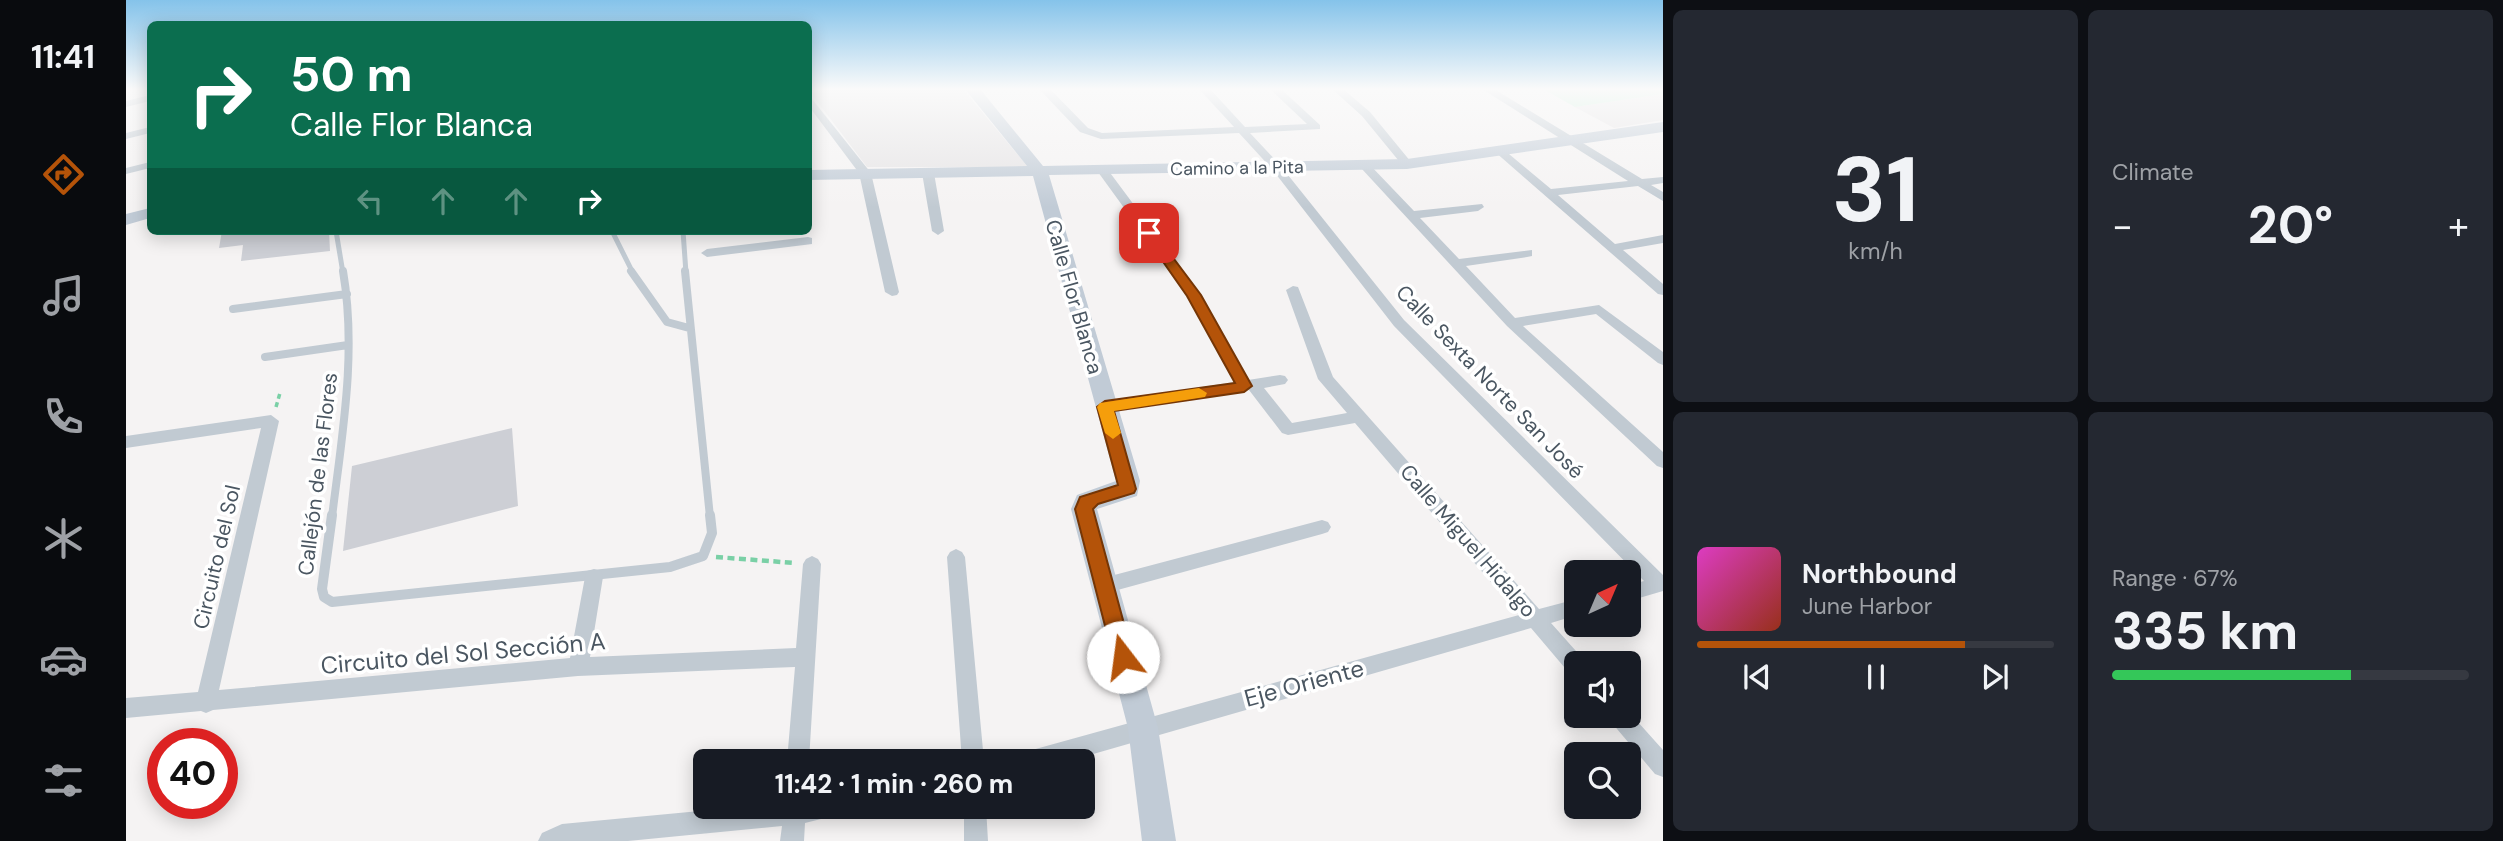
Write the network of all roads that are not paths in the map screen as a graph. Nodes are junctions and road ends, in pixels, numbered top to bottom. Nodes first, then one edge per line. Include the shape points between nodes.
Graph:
1 (830, 128) edge
2 (1004, 128) edge
3 (1085, 128) edge
4 (1241, 128) edge
5 (1298, 128) edge
6 (1378, 128) edge
7 (1551, 128) edge
8 (1656, 128) edge
9 (147, 131) edge
10 (1245, 132) junction
11 (126, 136) edge
12 (1573, 142) junction
13 (1499, 151) junction
14 (1407, 164) junction
15 (147, 166) edge
16 (1276, 166) junction
17 (1365, 166) junction
18 (126, 171) edge
19 (1040, 172) junction
20 (1104, 172) junction
21 (865, 173) junction
22 (928, 173) junction
23 (812, 175) edge
24 (1663, 180) edge
25 (1640, 183) junction
26 (1549, 193) junction
27 (1663, 197) edge
28 (1478, 207) dead end
29 (147, 214) edge
30 (1411, 215) junction
31 (126, 220) edge
32 (938, 231) dead end
33 (337, 235) edge
34 (614, 235) edge
35 (683, 235) edge
36 (758, 235) edge
37 (1663, 239) edge
38 (808, 241) dead end
39 (759, 246) junction
40 (1613, 248) junction
41 (707, 253) dead end
42 (1527, 253) dead end
43 (1456, 263) junction
44 (1293, 290) dead end
45 (1663, 291) edge
46 (892, 292) dead end
47 (347, 294) junction
48 (233, 309) dead end
49 (1512, 323) junction
50 (689, 328) junction
51 (348, 345) junction
52 (265, 357) dead end
53 (1663, 360) edge
54 (1280, 380) dead end
55 (1249, 386) junction
56 (1105, 407) junction
57 (1359, 416) junction
58 (127, 444) edge
59 (1663, 462) edge
60 (1322, 527) dead end
61 (956, 557) dead end
62 (812, 564) road end
63 (594, 577) junction
64 (1661, 584) edge
65 (1103, 586) junction
66 (1642, 589) edge
67 (1564, 611) edge
68 (1535, 619) junction
69 (1564, 652) edge
70 (805, 657) junction
71 (578, 667) junction
72 (206, 703) junction
73 (126, 708) edge
74 (1143, 728) junction
75 (1630, 728) edge
76 (799, 749) edge
77 (972, 749) edge
78 (1072, 749) edge
79 (1661, 761) edge
80 (714, 819) edge
81 (794, 819) edge
82 (975, 819) edge
83 (550, 841) edge
84 (792, 841) edge
85 (976, 841) edge
86 (1158, 841) edge

1 - 21 street
2 - 19 street
3 - 10 street via 1091,134
4 - 10 street, Calle Sexta Norte San José
5 - 10 street
6 - 14 street
7 - 12 street
8 - 12 street, Camino a la Pita
9 - 11 street
10 - 16 street, Calle Sexta Norte San José
12 - 13 street, Camino a la Pita
12 - 25 street
13 - 14 street, Camino a la Pita
13 - 26 street
14 - 17 street, Camino a la Pita
15 - 18 street
16 - 17 street, Camino a la Pita
16 - 20 street, Camino a la Pita
16 - 64 street, Calle Sexta Norte San José via 1399,323
17 - 30 street
19 - 20 street, Camino a la Pita
19 - 22 street, Camino a la Pita
19 - 56 street, Calle Flor Blanca
20 - 55 street via 1194,295
21 - 22 street, Camino a la Pita
21 - 23 street, Camino a la Pita
21 - 46 street
22 - 32 street
24 - 25 street
25 - 26 street
25 - 27 street
26 - 40 street
28 - 30 street
29 - 31 street
30 - 43 street
33 - 47 lane, Callejón de las Flores
34 - 50 lane via 630,269 667,322
35 - 50 lane
36 - 39 street
37 - 40 street
38 - 39 street
39 - 41 street
40 - 45 street
42 - 43 street
43 - 49 street
44 - 57 street, Calle Miguel Hidalgo via 1326,379
47 - 48 lane
47 - 51 lane, Callejón de las Flores
49 - 53 street via 1599,309
49 - 59 street
50 - 63 lane via 712,533 703,556 670,567
51 - 52 lane
51 - 63 lane, Callejón de las Flores via 349,386 324,597 332,602
54 - 55 street
55 - 56 street
55 - 57 street via 1289,429
56 - 65 street, Calle Flor Blanca via 1128,489 1093,498 1084,509
57 - 68 street, Calle Miguel Hidalgo
58 - 72 street, Circuito del Sol via 271,421
60 - 65 street
61 - 77 street
62 - 70 street
63 - 71 street
64 - 66 street
65 - 74 street, Calle Flor Blanca
67 - 68 street, Eje Oriente
68 - 69 street, Calle Miguel Hidalgo
68 - 74 street, Eje Oriente
70 - 71 street, Circuito del Sol Sección A
70 - 76 street
71 - 72 street, Circuito del Sol Sección A
72 - 73 street, Circuito del Sol Sección A
74 - 78 street, Eje Oriente
74 - 86 street, Calle Flor Blanca
75 - 79 street
80 - 83 street
81 - 84 street
82 - 85 street

